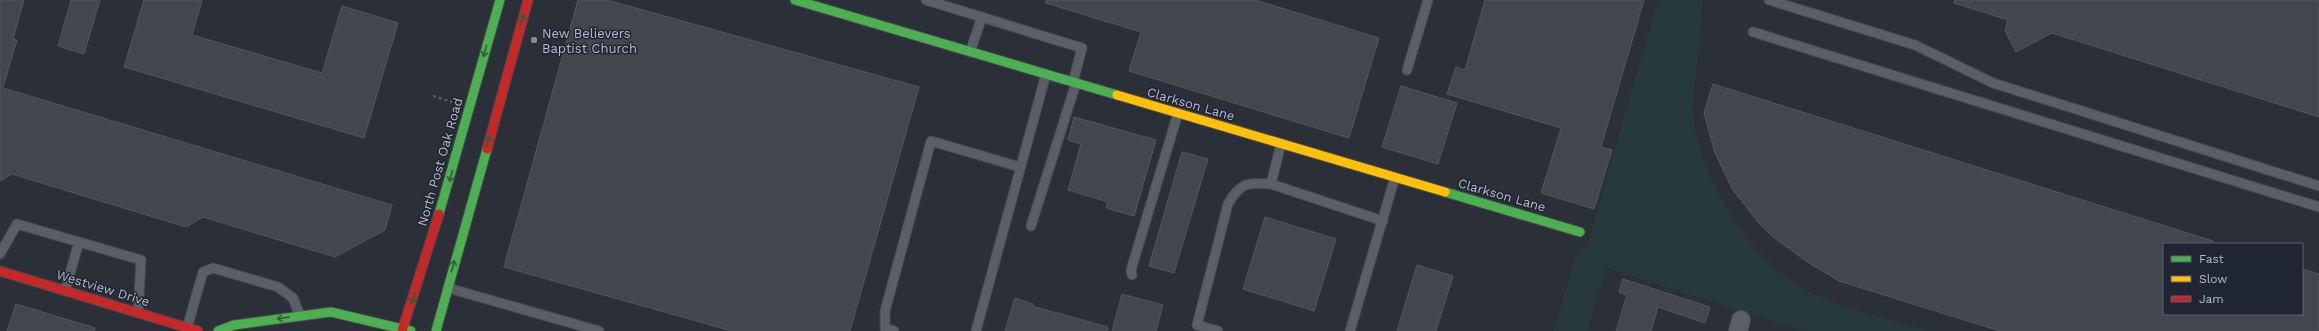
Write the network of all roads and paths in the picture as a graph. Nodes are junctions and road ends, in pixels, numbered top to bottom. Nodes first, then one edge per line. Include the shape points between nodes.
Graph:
1 (500, 0) edge
2 (528, 0) edge
3 (795, 0) edge
4 (835, 0) edge
5 (926, 0) edge
6 (1428, 0) edge
7 (1769, 0) edge
8 (832, 11) junction
9 (982, 17) junction
10 (490, 32) junction
11 (1753, 32) dead end
12 (510, 38) junction
13 (970, 52) junction
14 (1406, 70) dead end
15 (1046, 74) junction
16 (1075, 83) junction
17 (434, 96) dead end
18 (458, 104) dead end
19 (1178, 113) junction
20 (1281, 144) junction
21 (1020, 167) junction
22 (1395, 178) junction
23 (1271, 184) junction
24 (2319, 186) edge
25 (2319, 207) edge
26 (1383, 221) junction
27 (1031, 226) dead end
28 (1580, 232) dead end
29 (79, 242) junction
30 (0, 254) edge
31 (0, 271) edge
32 (1132, 275) dead end
33 (447, 288) junction
34 (65, 290) junction
35 (138, 312) junction
36 (300, 316) junction
37 (187, 328) junction
38 (406, 330) edge
39 (198, 331) edge
40 (218, 331) edge
41 (436, 331) edge
42 (599, 331) edge
43 (894, 331) edge
44 (976, 331) edge
45 (1218, 331) edge
46 (1350, 331) edge

1 - 10 street, North Post Oak Road
12 -> 2 street
3 - 8 street, Clarkson Lane
4 - 8 lane
5 - 9 lane
6 - 14 lane
7 - 24 lane via 1915,45 1993,83
8 - 13 street, Clarkson Lane
9 - 13 lane
9 - 16 lane via 1082,48
10 - 12 lane
10 -> 38 street, North Post Oak Road
11 - 25 lane
33 -> 12 street
13 - 15 street, Clarkson Lane
15 - 16 street, Clarkson Lane
15 - 21 lane
16 - 19 street, Clarkson Lane
16 - 27 lane
17 - 18 path
19 - 20 street, Clarkson Lane
19 - 32 lane via 1131,270
20 - 22 street, Clarkson Lane
20 - 23 lane
21 - 43 lane via 931,141 885,312 885,328
21 - 44 lane
22 - 26 lane
22 - 28 street, Clarkson Lane
23 - 26 lane
23 - 45 lane via 1253,182 1237,188 1228,204 1197,325
26 - 46 lane
29 - 30 lane via 17,224
29 - 34 lane
29 - 35 lane via 141,260
31 - 34 street, Westview Drive
33 - 41 street
33 - 42 lane
34 - 35 street, Westview Drive
35 - 37 street, Westview Drive
36 - 37 lane via 293,298 278,287 213,268 204,272
36 - 38 street via 331,312
36 -> 40 street via 234,325
37 - 39 street, Westview Drive

